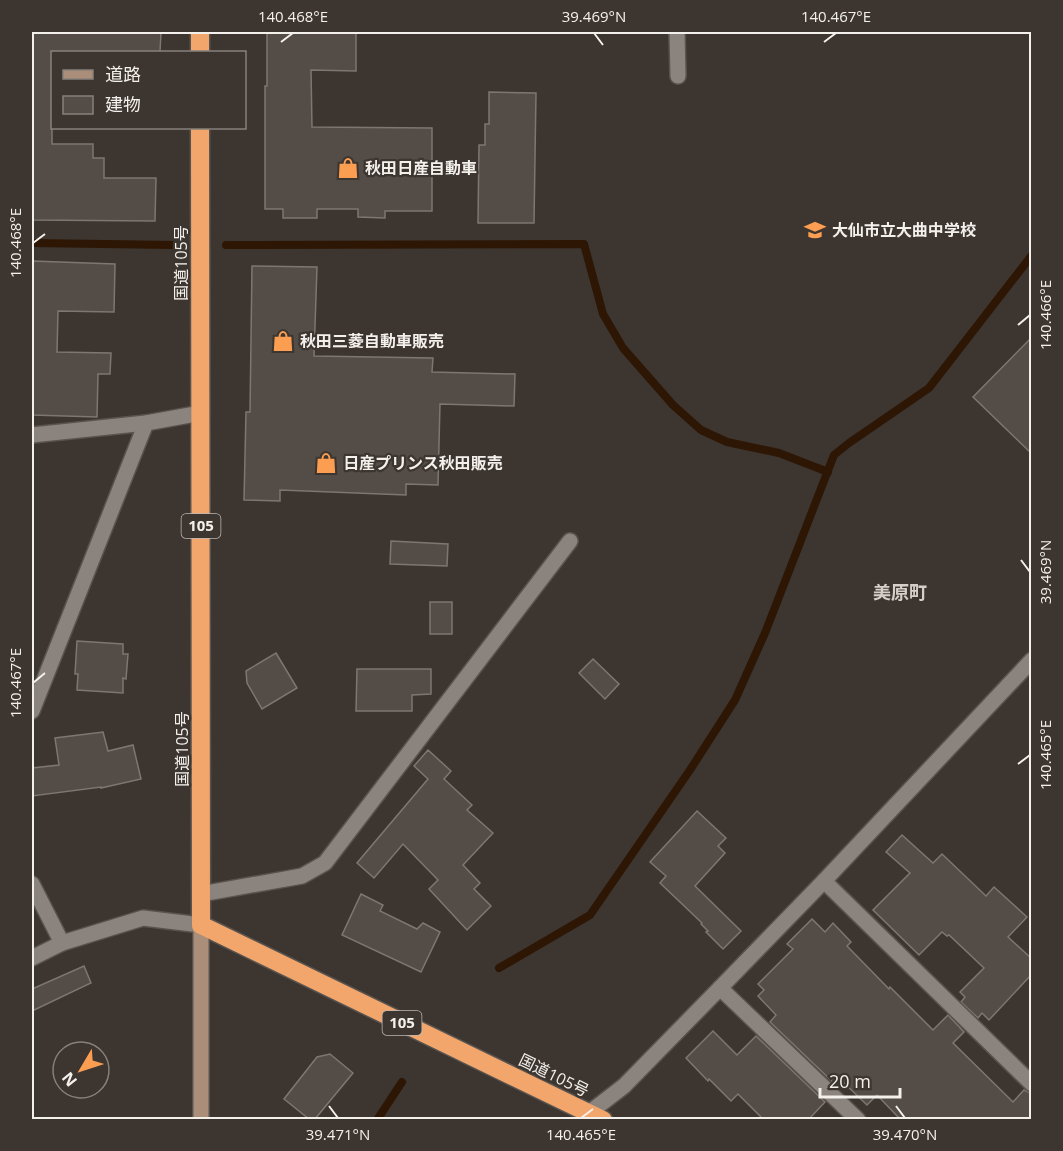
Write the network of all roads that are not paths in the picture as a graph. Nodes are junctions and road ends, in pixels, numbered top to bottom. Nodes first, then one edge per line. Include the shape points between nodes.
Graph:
1 (200, 32) edge
2 (677, 32) edge
3 (200, 51) edge
4 (678, 76) dead end
5 (200, 129) edge
6 (201, 412) junction
7 (146, 423) junction
8 (32, 435) edge
9 (570, 541) dead end
10 (1032, 660) edge
11 (32, 711) edge
12 (824, 881) junction
13 (32, 884) edge
14 (201, 894) junction
15 (201, 925) junction
16 (62, 943) junction
17 (32, 958) edge
18 (720, 988) junction
19 (1032, 1084) edge
20 (592, 1117) edge
21 (201, 1119) edge
22 (858, 1119) edge

1 - 3 highway
2 - 4 street
5 - 6 highway, 国道105号 / 105
6 - 7 street
6 - 14 highway, 国道105号 / 105
7 - 8 street
7 - 11 street
9 - 14 street via 325,863 302,876
10 - 12 street
12 - 18 street
12 - 19 street
13 - 16 street
14 - 15 highway, 国道105号 / 105
15 - 16 street via 143,918
15 - 20 highway, 国道105号 / 105
15 - 21 street
16 - 17 street
18 - 20 street
18 - 22 street

